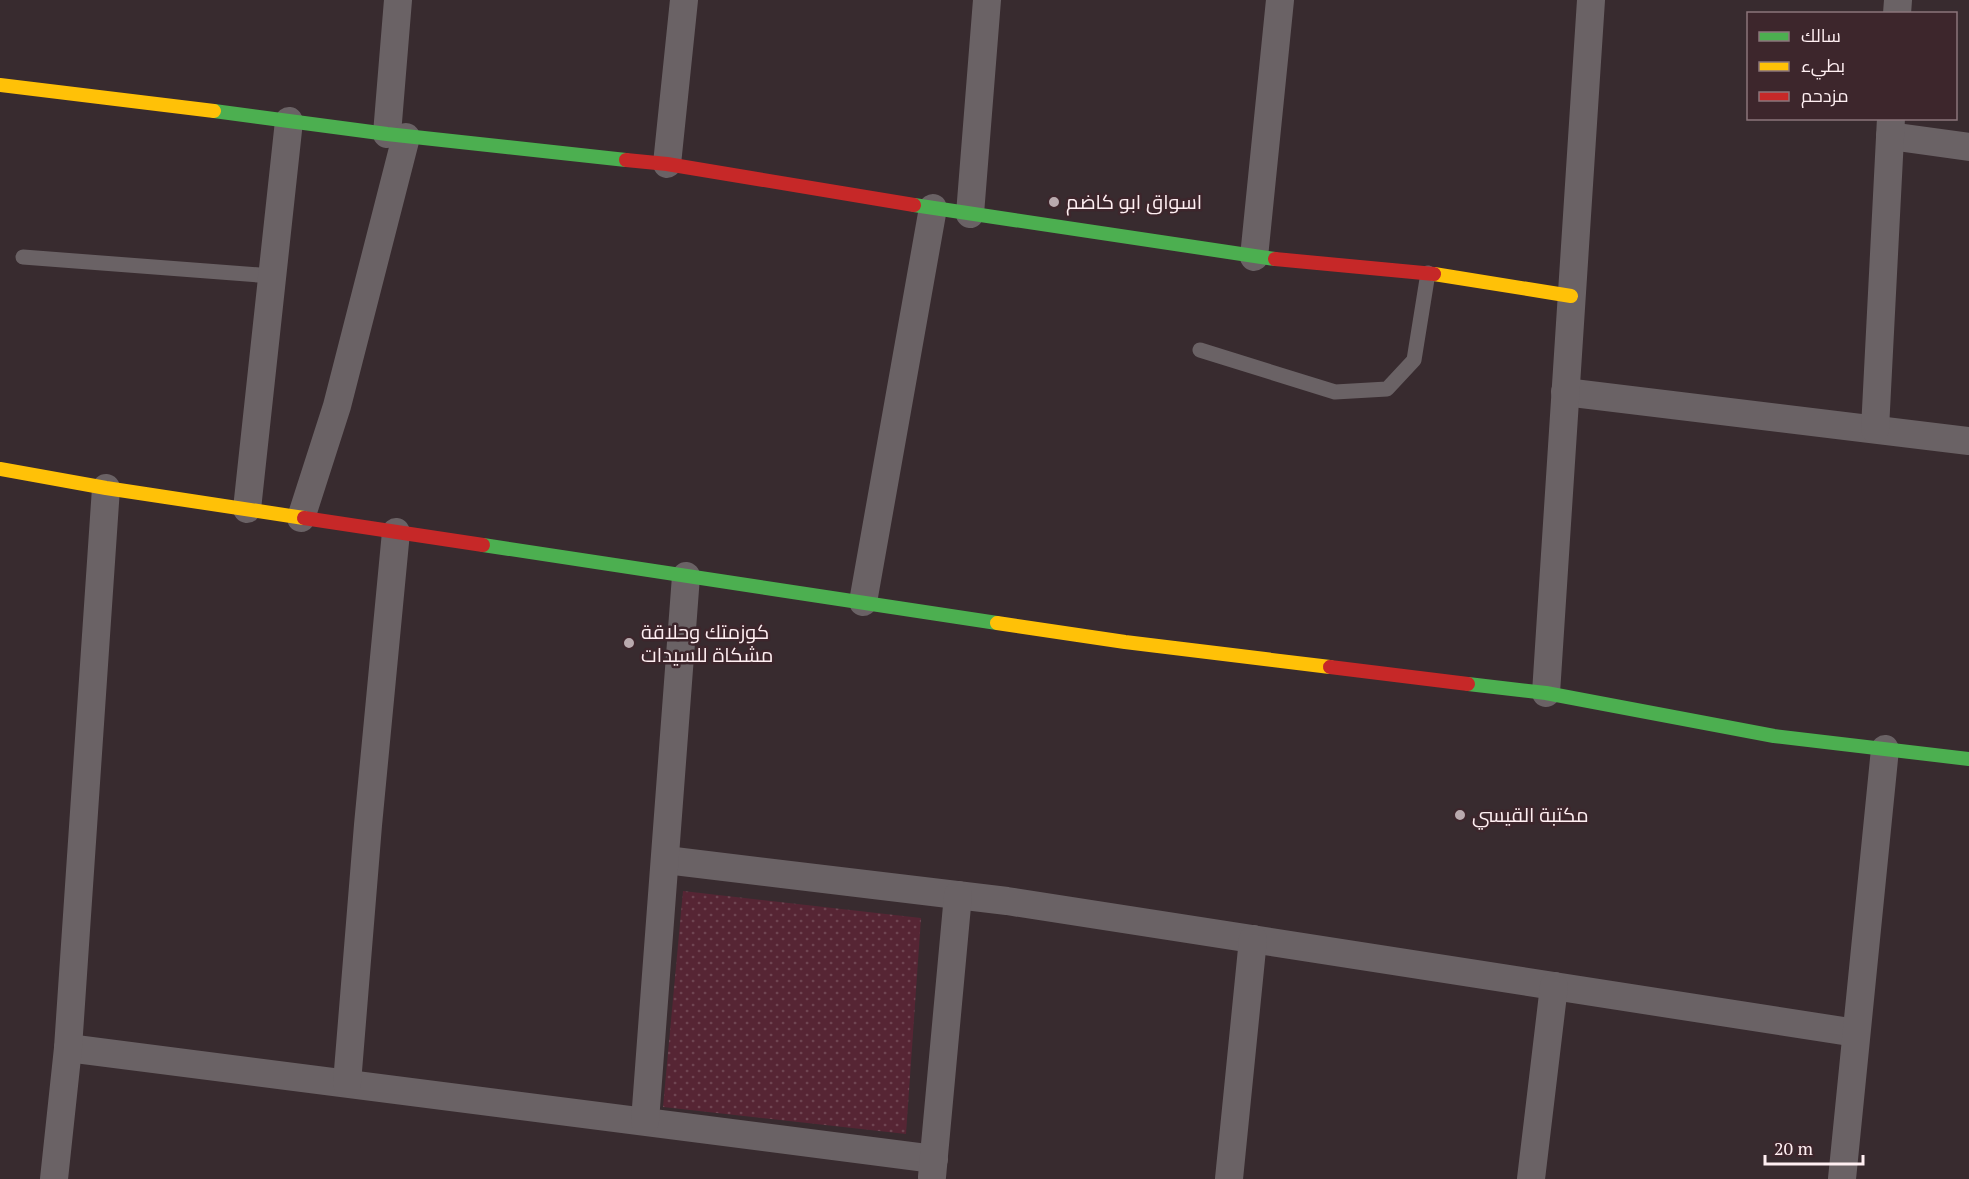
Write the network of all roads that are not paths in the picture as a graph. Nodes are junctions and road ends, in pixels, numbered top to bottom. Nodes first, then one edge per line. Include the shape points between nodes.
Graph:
1 (398, 0) edge
2 (684, 0) edge
3 (987, 0) edge
4 (1280, 0) edge
5 (1591, 0) edge
6 (0, 85) edge
7 (289, 121) junction
8 (1891, 127) edge
9 (396, 136) junction
10 (1969, 147) edge
11 (667, 164) junction
12 (933, 208) junction
13 (970, 214) junction
14 (23, 257) dead end
15 (1254, 257) junction
16 (1428, 273) junction
17 (272, 276) junction
18 (1571, 296) junction
19 (1200, 350) dead end
20 (1565, 392) junction
21 (1875, 429) junction
22 (1969, 441) edge
23 (0, 469) edge
24 (106, 488) junction
25 (247, 509) junction
26 (301, 518) junction
27 (396, 532) junction
28 (686, 576) junction
29 (863, 602) junction
30 (1546, 693) junction
31 (1885, 749) junction
32 (1969, 759) edge
33 (666, 860) junction
34 (958, 895) junction
35 (1252, 939) junction
36 (1554, 986) junction
37 (1856, 1033) junction
38 (68, 1048) junction
39 (347, 1083) junction
40 (645, 1121) junction
41 (933, 1169) edge
42 (54, 1179) edge
43 (1229, 1179) edge
44 (1531, 1179) edge
45 (1842, 1179) edge

1 - 9 street
2 - 11 street
3 - 13 street
4 - 15 street
5 - 18 street
6 - 7 street
7 - 9 street
7 - 17 street
8 - 10 street
8 - 21 street
9 - 11 street
9 - 26 street via 337,406
11 - 12 street
12 - 13 street
12 - 29 street
13 - 15 street
14 - 17 lane
15 - 16 street
16 - 18 street
16 - 19 lane via 1414,360 1387,388 1335,392
17 - 25 street
18 - 20 street
20 - 21 street
20 - 30 street
21 - 22 street
23 - 24 street
24 - 25 street
24 - 38 street
25 - 26 street
26 - 27 street
27 - 28 street
27 - 39 street
28 - 29 street
28 - 33 street
29 - 30 street via 1125,642
30 - 31 street via 1774,736
31 - 32 street
31 - 37 street
33 - 34 street
33 - 40 street
34 - 35 street
34 - 41 street
35 - 36 street
35 - 43 street
36 - 37 street
36 - 44 street
37 - 45 street
38 - 39 street
38 - 42 street
39 - 40 street
40 - 41 street

